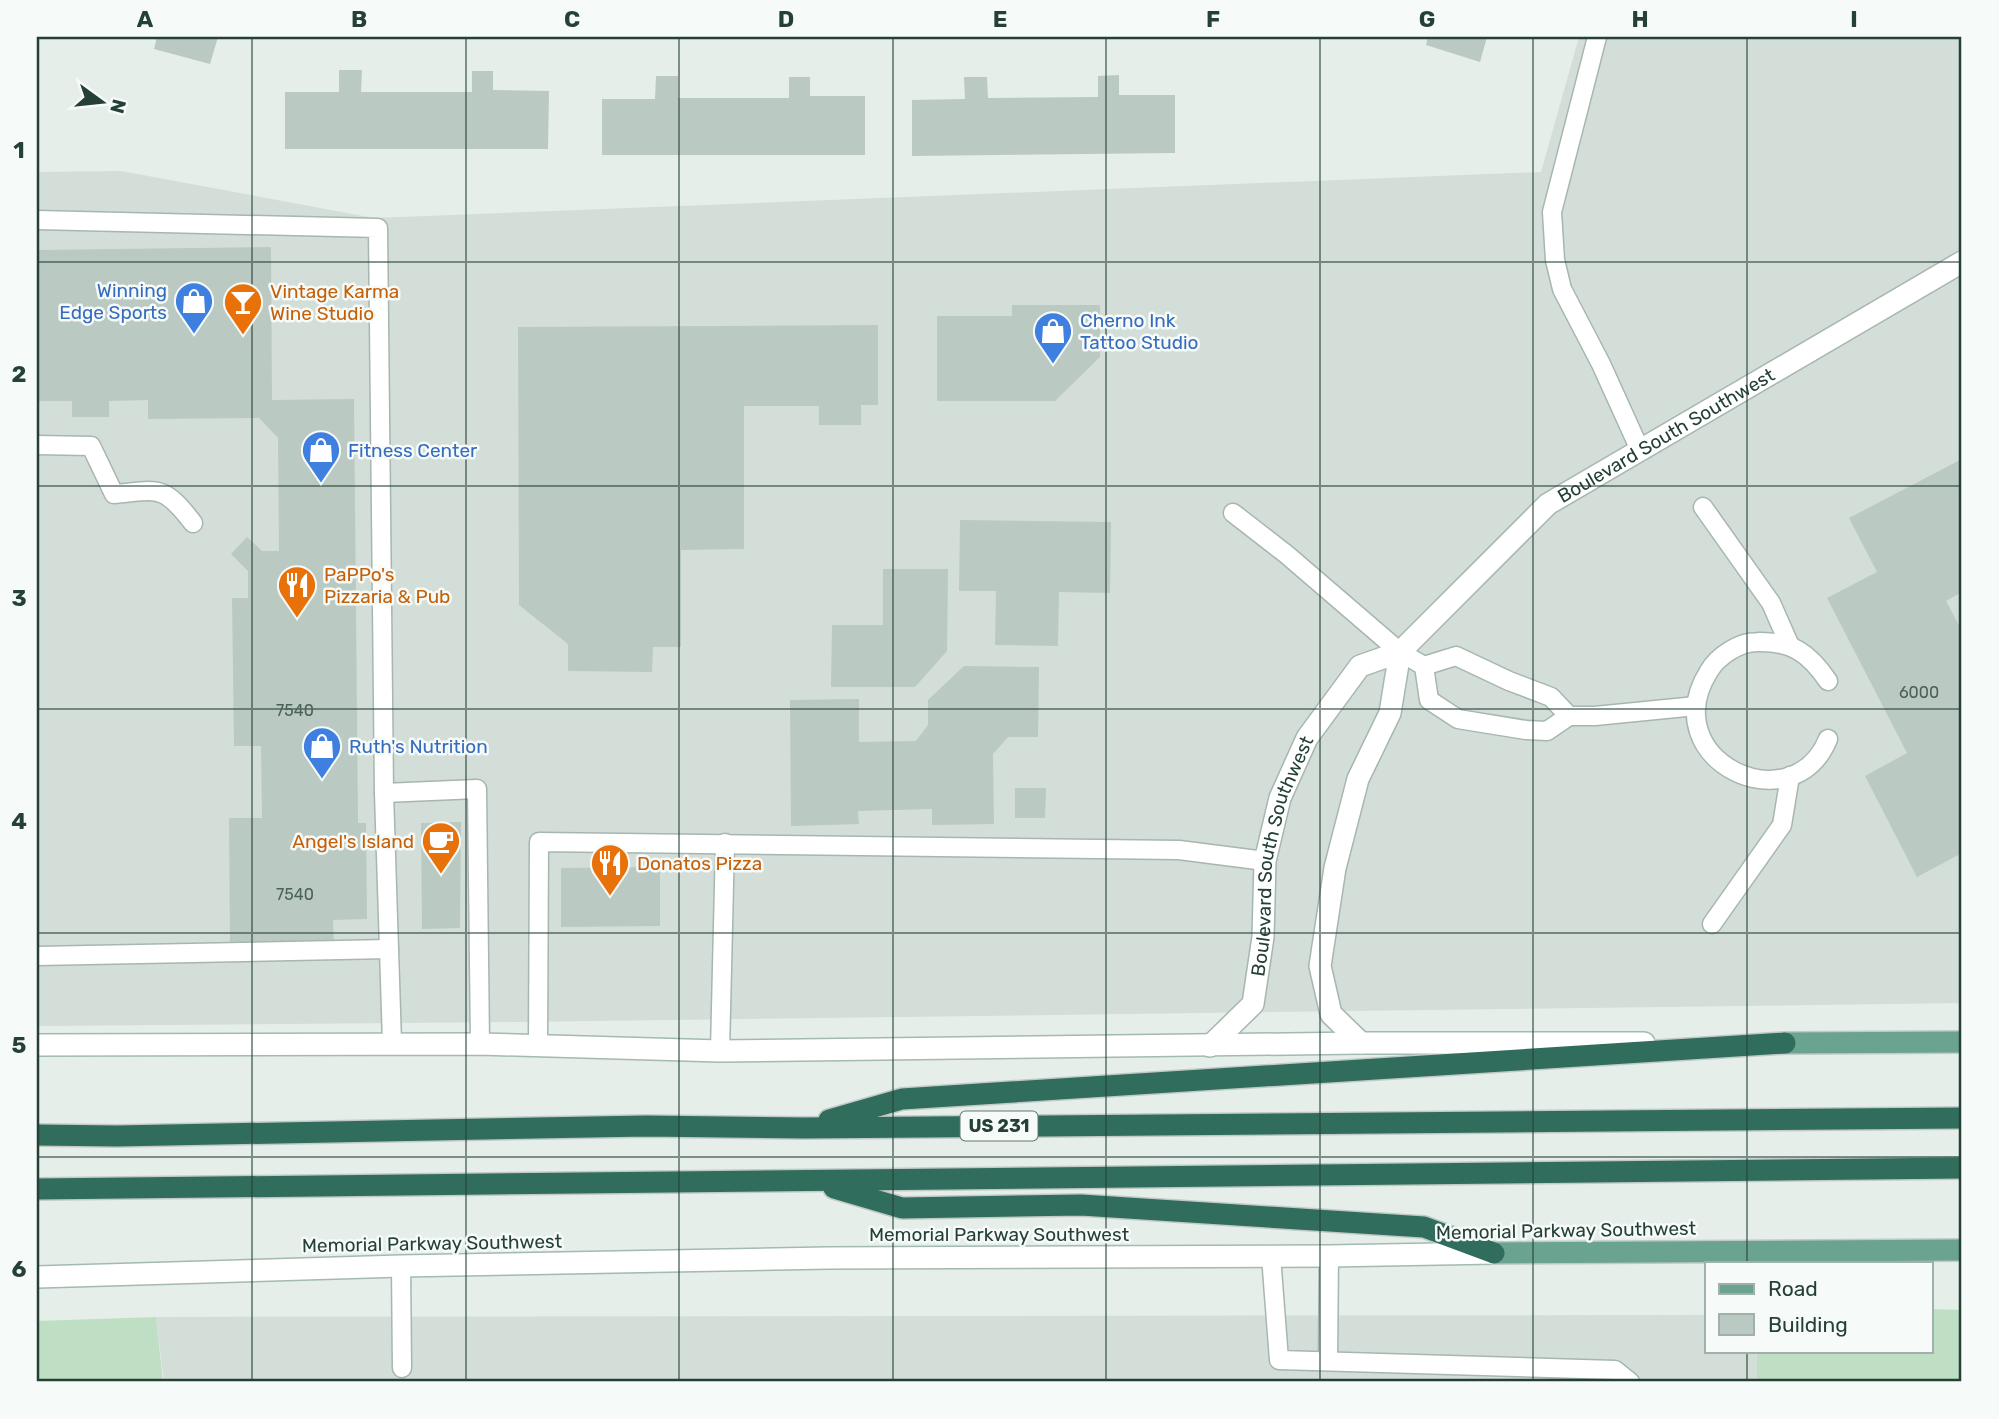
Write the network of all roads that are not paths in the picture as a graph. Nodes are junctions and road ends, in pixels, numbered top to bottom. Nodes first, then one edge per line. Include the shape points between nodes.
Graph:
1 (1597, 37) edge
2 (37, 220) edge
3 (1962, 262) edge
4 (37, 445) edge
5 (1640, 450) junction
6 (1703, 508) dead end
7 (1233, 513) dead end
8 (193, 523) dead end
9 (1790, 646) junction
10 (1400, 652) junction
11 (1424, 666) junction
12 (1828, 681) dead end
13 (1696, 706) junction
14 (1569, 716) junction
15 (1828, 739) dead end
16 (1790, 776) junction
17 (384, 793) junction
18 (725, 843) junction
19 (1265, 860) junction
20 (1712, 923) dead end
21 (389, 949) junction
22 (37, 957) edge
23 (1962, 1042) edge
24 (392, 1043) junction
25 (1361, 1043) junction
26 (1784, 1043) junction
27 (480, 1044) junction
28 (37, 1045) edge
29 (538, 1046) junction
30 (1210, 1046) junction
31 (720, 1051) junction
32 (1962, 1118) edge
33 (805, 1128) junction
34 (37, 1135) edge
35 (1962, 1168) edge
36 (812, 1182) junction
37 (37, 1189) edge
38 (1962, 1250) edge
39 (1494, 1253) junction
40 (1271, 1256) junction
41 (1329, 1256) junction
42 (401, 1266) junction
43 (37, 1277) edge
44 (1328, 1361) junction
45 (402, 1368) dead end
46 (1630, 1382) edge

1 - 5 lane via 1552,212 1555,260 1562,289
2 - 17 lane via 378,228
3 - 5 main road, Boulevard South Southwest
4 - 8 lane via 90,446 114,494 158,490 178,504
5 - 10 main road, Boulevard South Southwest via 1548,504
6 - 9 lane via 1771,603
7 - 10 lane
9 - 12 lane via 1815,662
9 - 13 lane via 1752,642 1731,650 1713,665 1701,684
10 - 11 lane
10 - 19 main road, Boulevard South Southwest via 1360,666 1307,738 1280,798
10 - 25 main road via 1390,713 1358,779 1335,868 1320,966 1331,1014
11 - 14 lane via 1457,656 1551,697
11 - 14 lane via 1429,700 1458,719 1547,731
13 - 14 lane
13 - 16 lane via 1698,729 1708,750 1724,767 1768,781
15 - 16 lane via 1810,764
16 - 20 lane via 1782,825
17 - 21 lane
17 - 27 lane via 477,789
18 - 19 lane via 1179,850
18 - 29 lane via 539,842
18 - 31 lane
19 - 30 main road, Boulevard South Southwest via 1263,937 1253,1004
21 - 22 lane
21 - 24 lane
23 - 26 main road
24 - 27 main road
24 - 28 main road
25 - 26 main road
25 - 30 main road
26 - 33 highway via 902,1099
27 - 29 main road
29 - 31 main road
30 - 31 main road
32 - 33 highway, US 231
33 - 34 highway, US 231
35 - 36 highway
36 - 37 highway
36 - 39 highway via 902,1208 1081,1205 1424,1227
38 - 39 main road, Memorial Parkway Southwest
39 - 41 main road, Memorial Parkway Southwest
40 - 41 main road, Memorial Parkway Southwest
40 - 42 main road, Memorial Parkway Southwest
40 - 44 lane via 1279,1360
41 - 44 lane
42 - 43 main road, Memorial Parkway Southwest
42 - 45 lane
44 - 46 lane via 1615,1370

